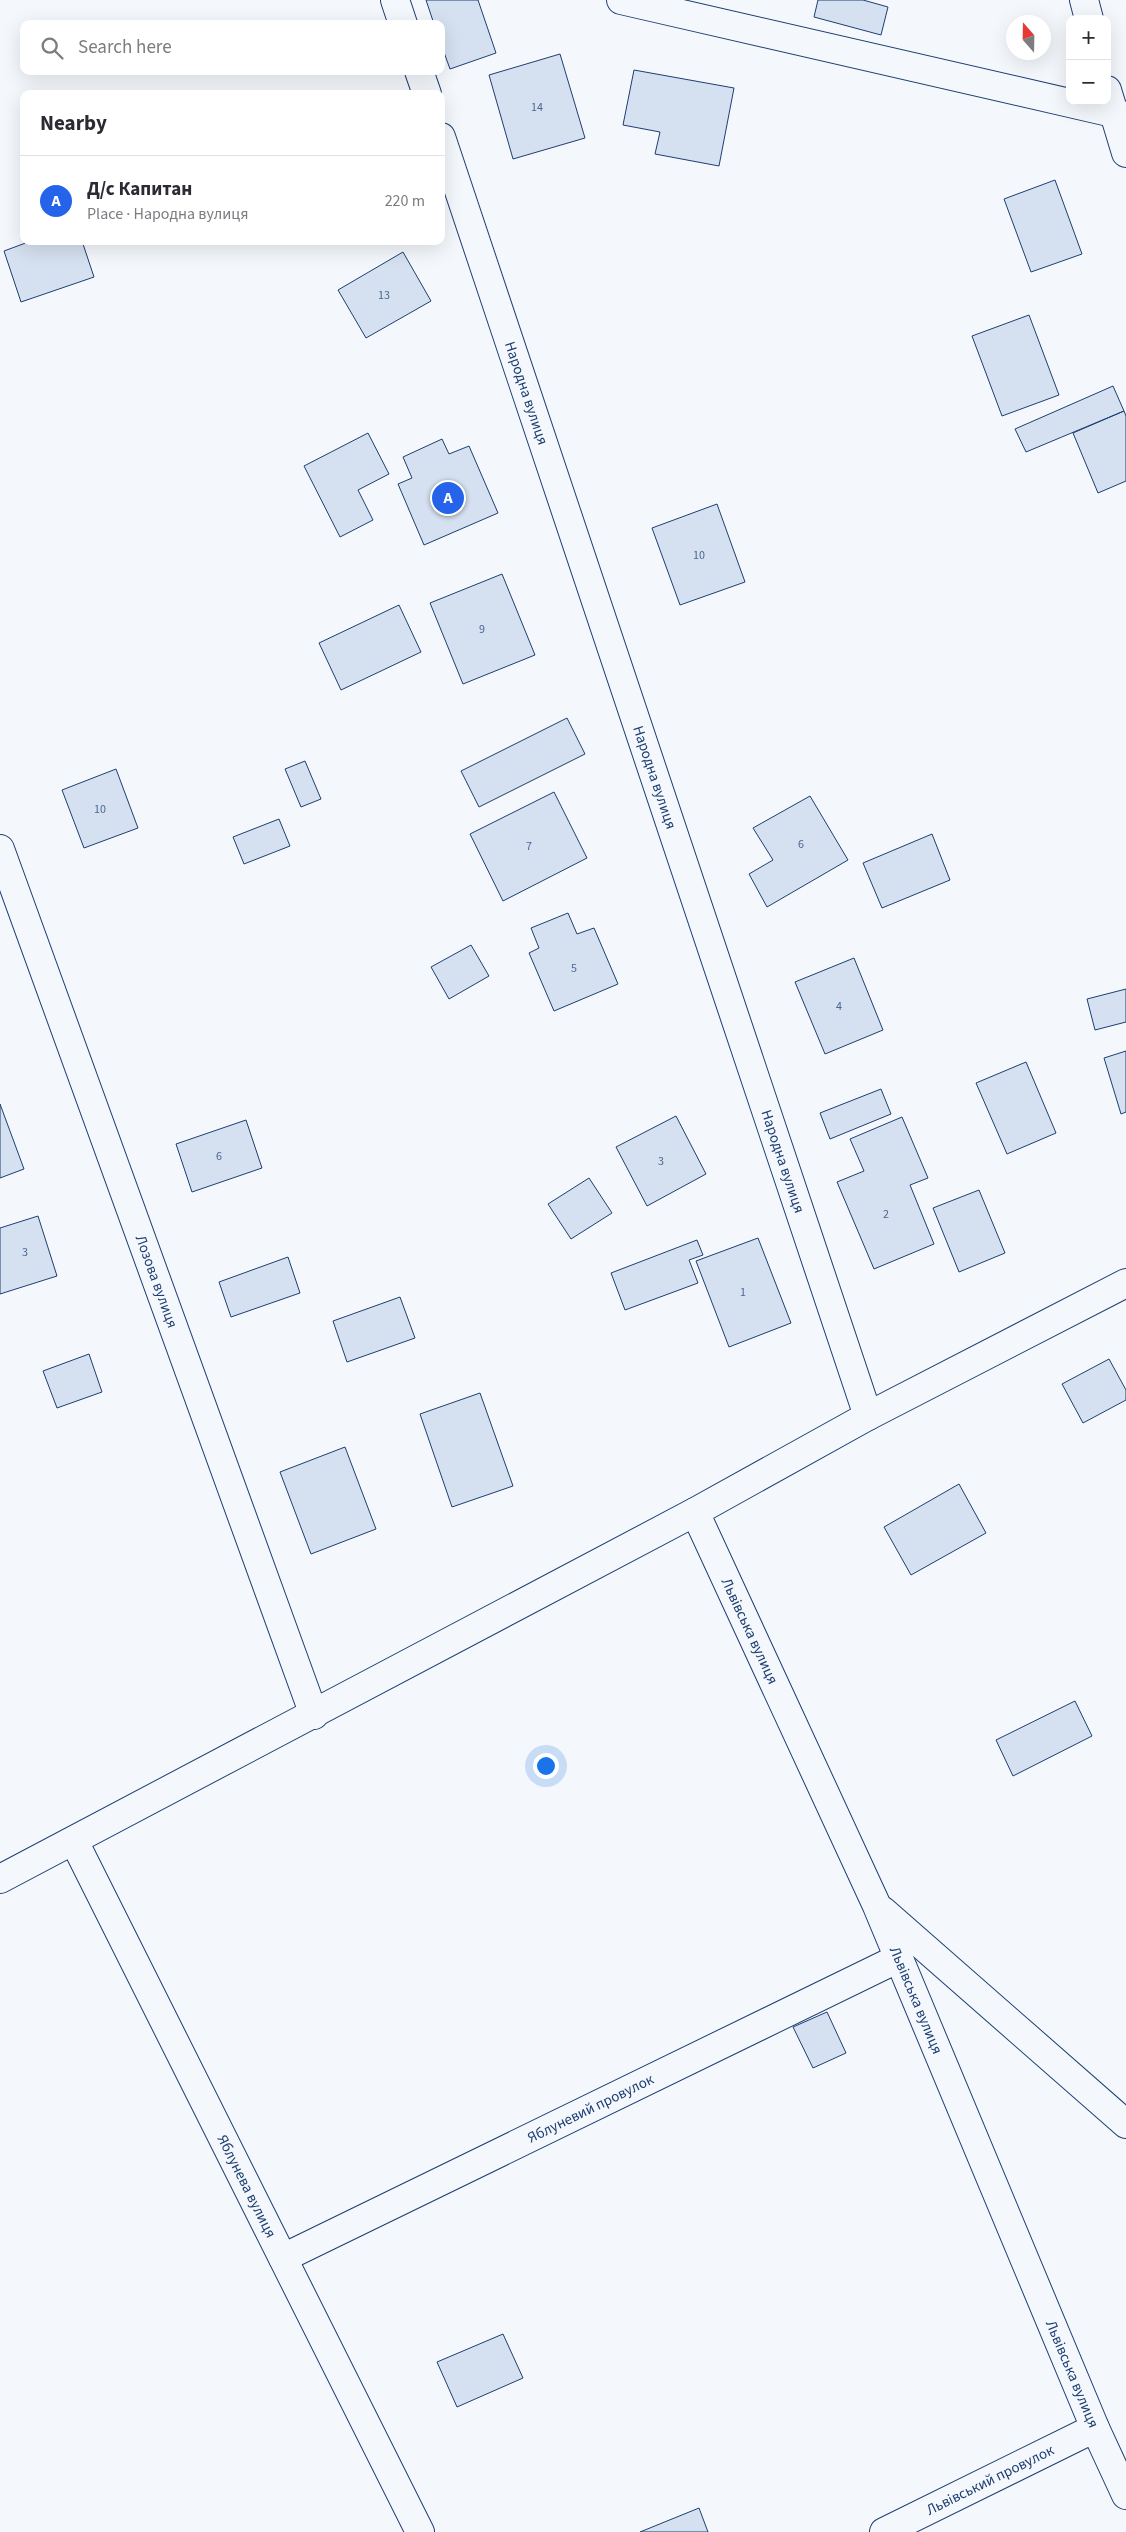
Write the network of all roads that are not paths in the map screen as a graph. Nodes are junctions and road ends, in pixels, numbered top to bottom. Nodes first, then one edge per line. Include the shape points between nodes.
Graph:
1 (395, 0) edge
2 (621, 0) edge
3 (1084, 0) edge
4 (1088, 15) edge
5 (402, 20) edge
6 (420, 75) edge
7 (426, 90) edge
8 (1115, 106) edge
9 (445, 150) edge
10 (1126, 154) edge
11 (0, 849) edge
12 (1126, 1284) edge
13 (868, 1416) junction
14 (695, 1512) junction
15 (314, 1715) junction
16 (74, 1841) junction
17 (0, 1879) edge
18 (877, 1906) junction
19 (899, 1958) junction
20 (1126, 2124) edge
21 (283, 2258) junction
22 (1095, 2428) junction
23 (1126, 2495) edge
24 (420, 2532) edge
25 (884, 2532) edge

1 - 5 street
2 - 8 street
3 - 4 street
6 - 7 street
8 - 10 street
9 - 13 street, Народна вулиця
11 - 15 street, Лозова вулиця
12 - 13 street
13 - 14 street
14 - 15 street
14 - 18 street, Львівська вулиця
15 - 16 street
16 - 17 street
16 - 21 street, Яблунева вулиця
18 - 19 street, Львівська вулиця
18 - 20 street
19 - 21 street, Яблуневий провулок
19 - 22 street, Львівська вулиця
21 - 24 street, Яблунева вулиця
22 - 23 street, Львівська вулиця
22 - 25 street, Львівський провулок

